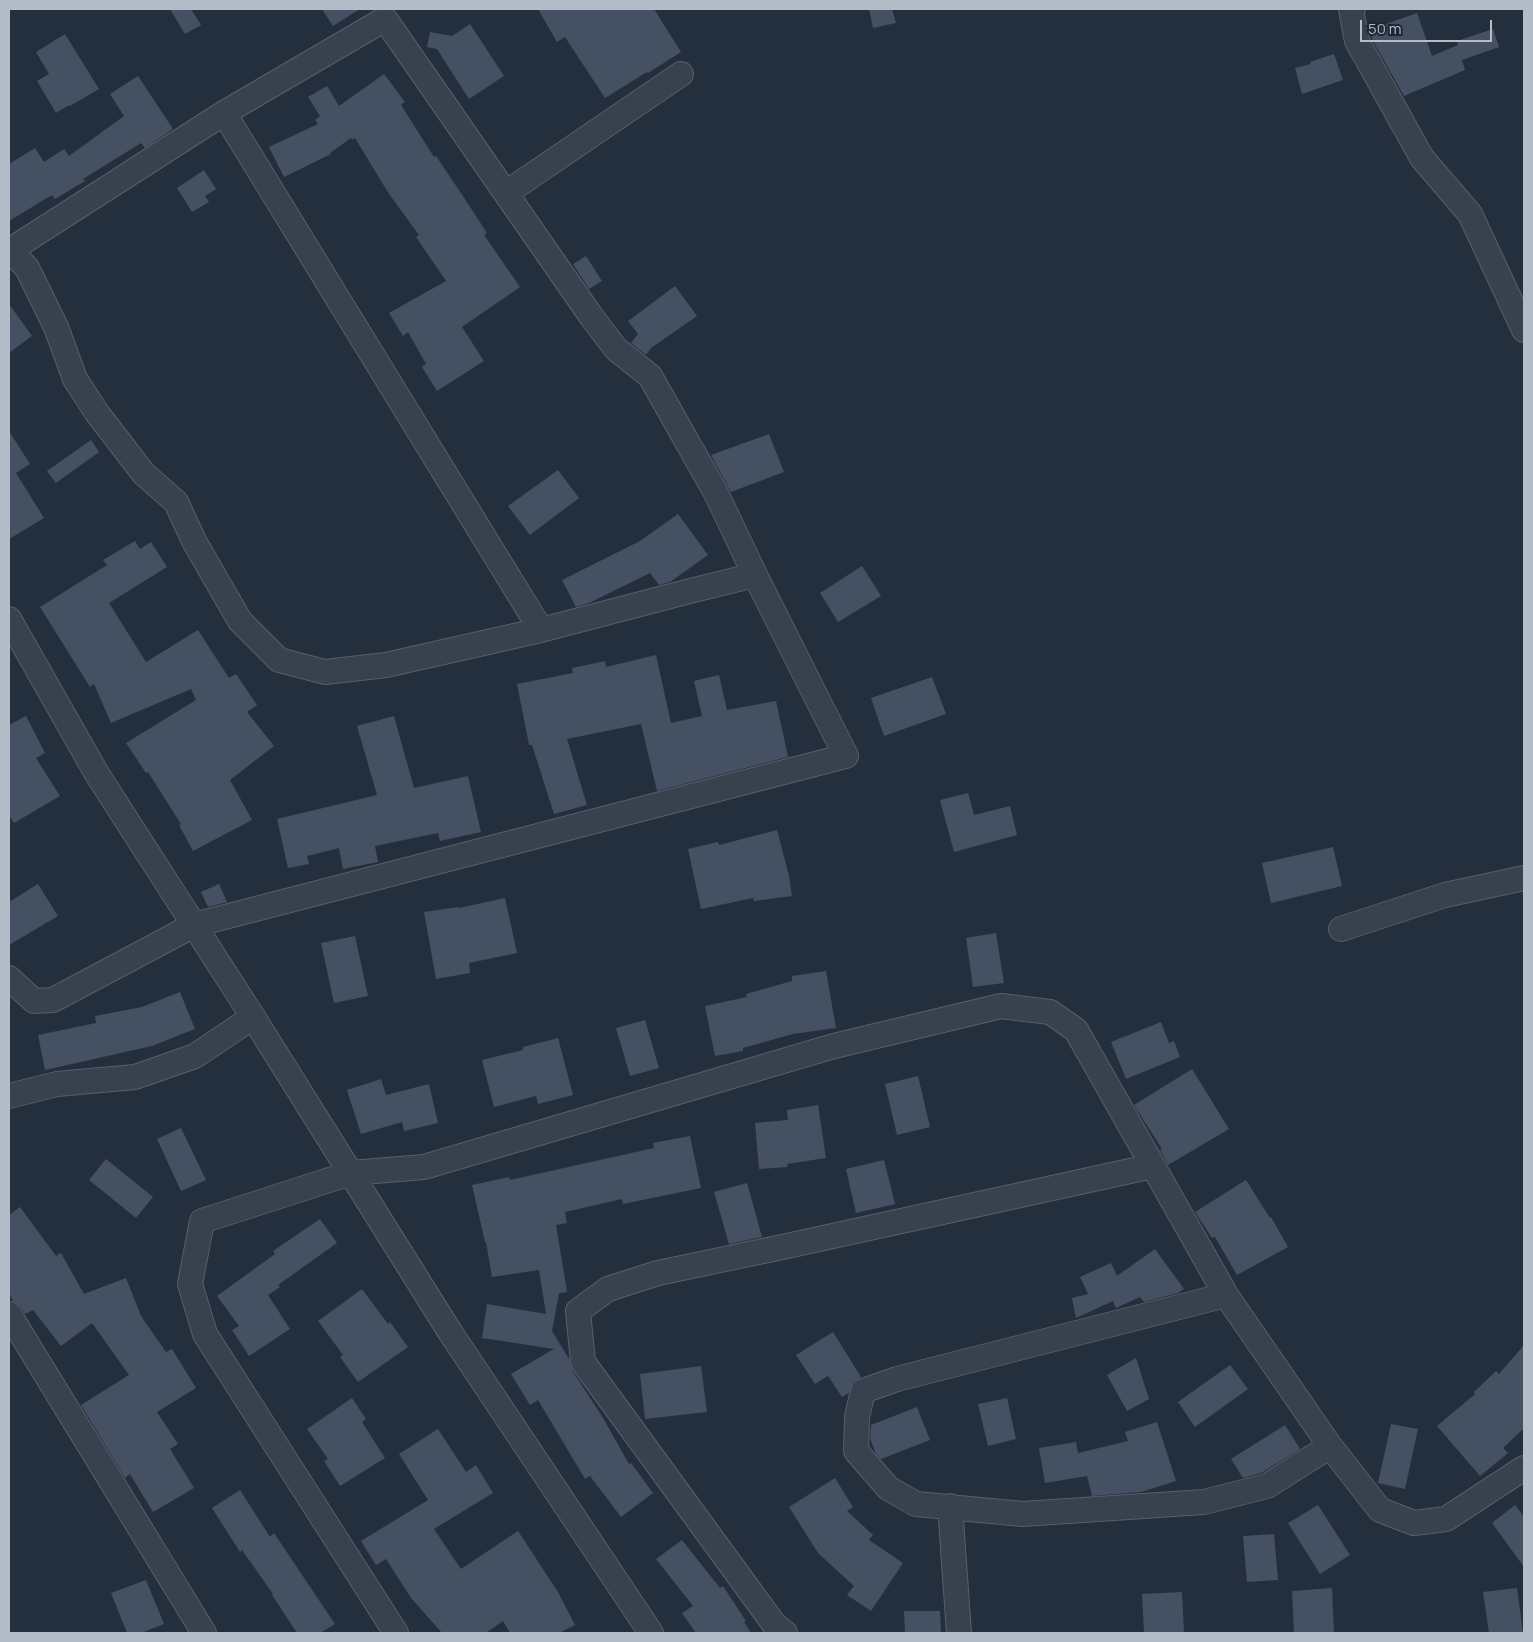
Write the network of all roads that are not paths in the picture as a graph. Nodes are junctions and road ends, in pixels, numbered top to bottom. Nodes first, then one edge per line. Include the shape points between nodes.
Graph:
1 (1352, 9) edge
2 (393, 14) edge
3 (681, 74) dead end
4 (224, 113) junction
5 (506, 193) junction
6 (9, 251) edge
7 (1524, 330) edge
8 (755, 575) junction
9 (9, 619) edge
10 (541, 630) junction
11 (1524, 878) edge
12 (194, 925) junction
13 (1341, 929) dead end
14 (9, 978) edge
15 (253, 1017) junction
16 (9, 1096) edge
17 (1153, 1166) junction
18 (351, 1173) junction
19 (1226, 1295) junction
20 (9, 1314) edge
21 (1330, 1446) junction
22 (1524, 1468) edge
23 (950, 1506) junction
24 (204, 1633) edge
25 (396, 1633) edge
26 (651, 1633) edge
27 (785, 1633) edge
28 (959, 1633) edge

1 - 7 street via 1357,41 1422,158 1470,214
2 - 4 street
2 - 5 street
3 - 5 street
4 - 6 street
4 - 10 street
5 - 8 street via 616,349 650,376 716,493
6 - 10 street via 27,268 56,327 75,379 97,413 144,474 176,502 194,541 240,621 279,660 325,672 386,665
8 - 10 street
8 - 12 street via 846,756
9 - 12 street via 97,774
11 - 13 street via 1445,895
12 - 14 street via 54,1000 34,1001
12 - 15 street
15 - 16 street via 195,1056 135,1076 57,1084
15 - 18 street
17 - 18 street via 1076,1030 1050,1012 1001,1006 834,1046 424,1167
17 - 19 street
17 - 27 street via 658,1272 608,1289 578,1311 583,1362 774,1624
18 - 25 street via 202,1220 190,1284 205,1334
18 - 26 street via 450,1332
19 - 21 street
19 - 23 street via 897,1379 863,1391 857,1417 856,1451 888,1488 916,1504
20 - 24 street
21 - 22 street via 1380,1510 1414,1523 1446,1519
21 - 23 street via 1267,1486 1204,1502 1023,1514
23 - 28 street

